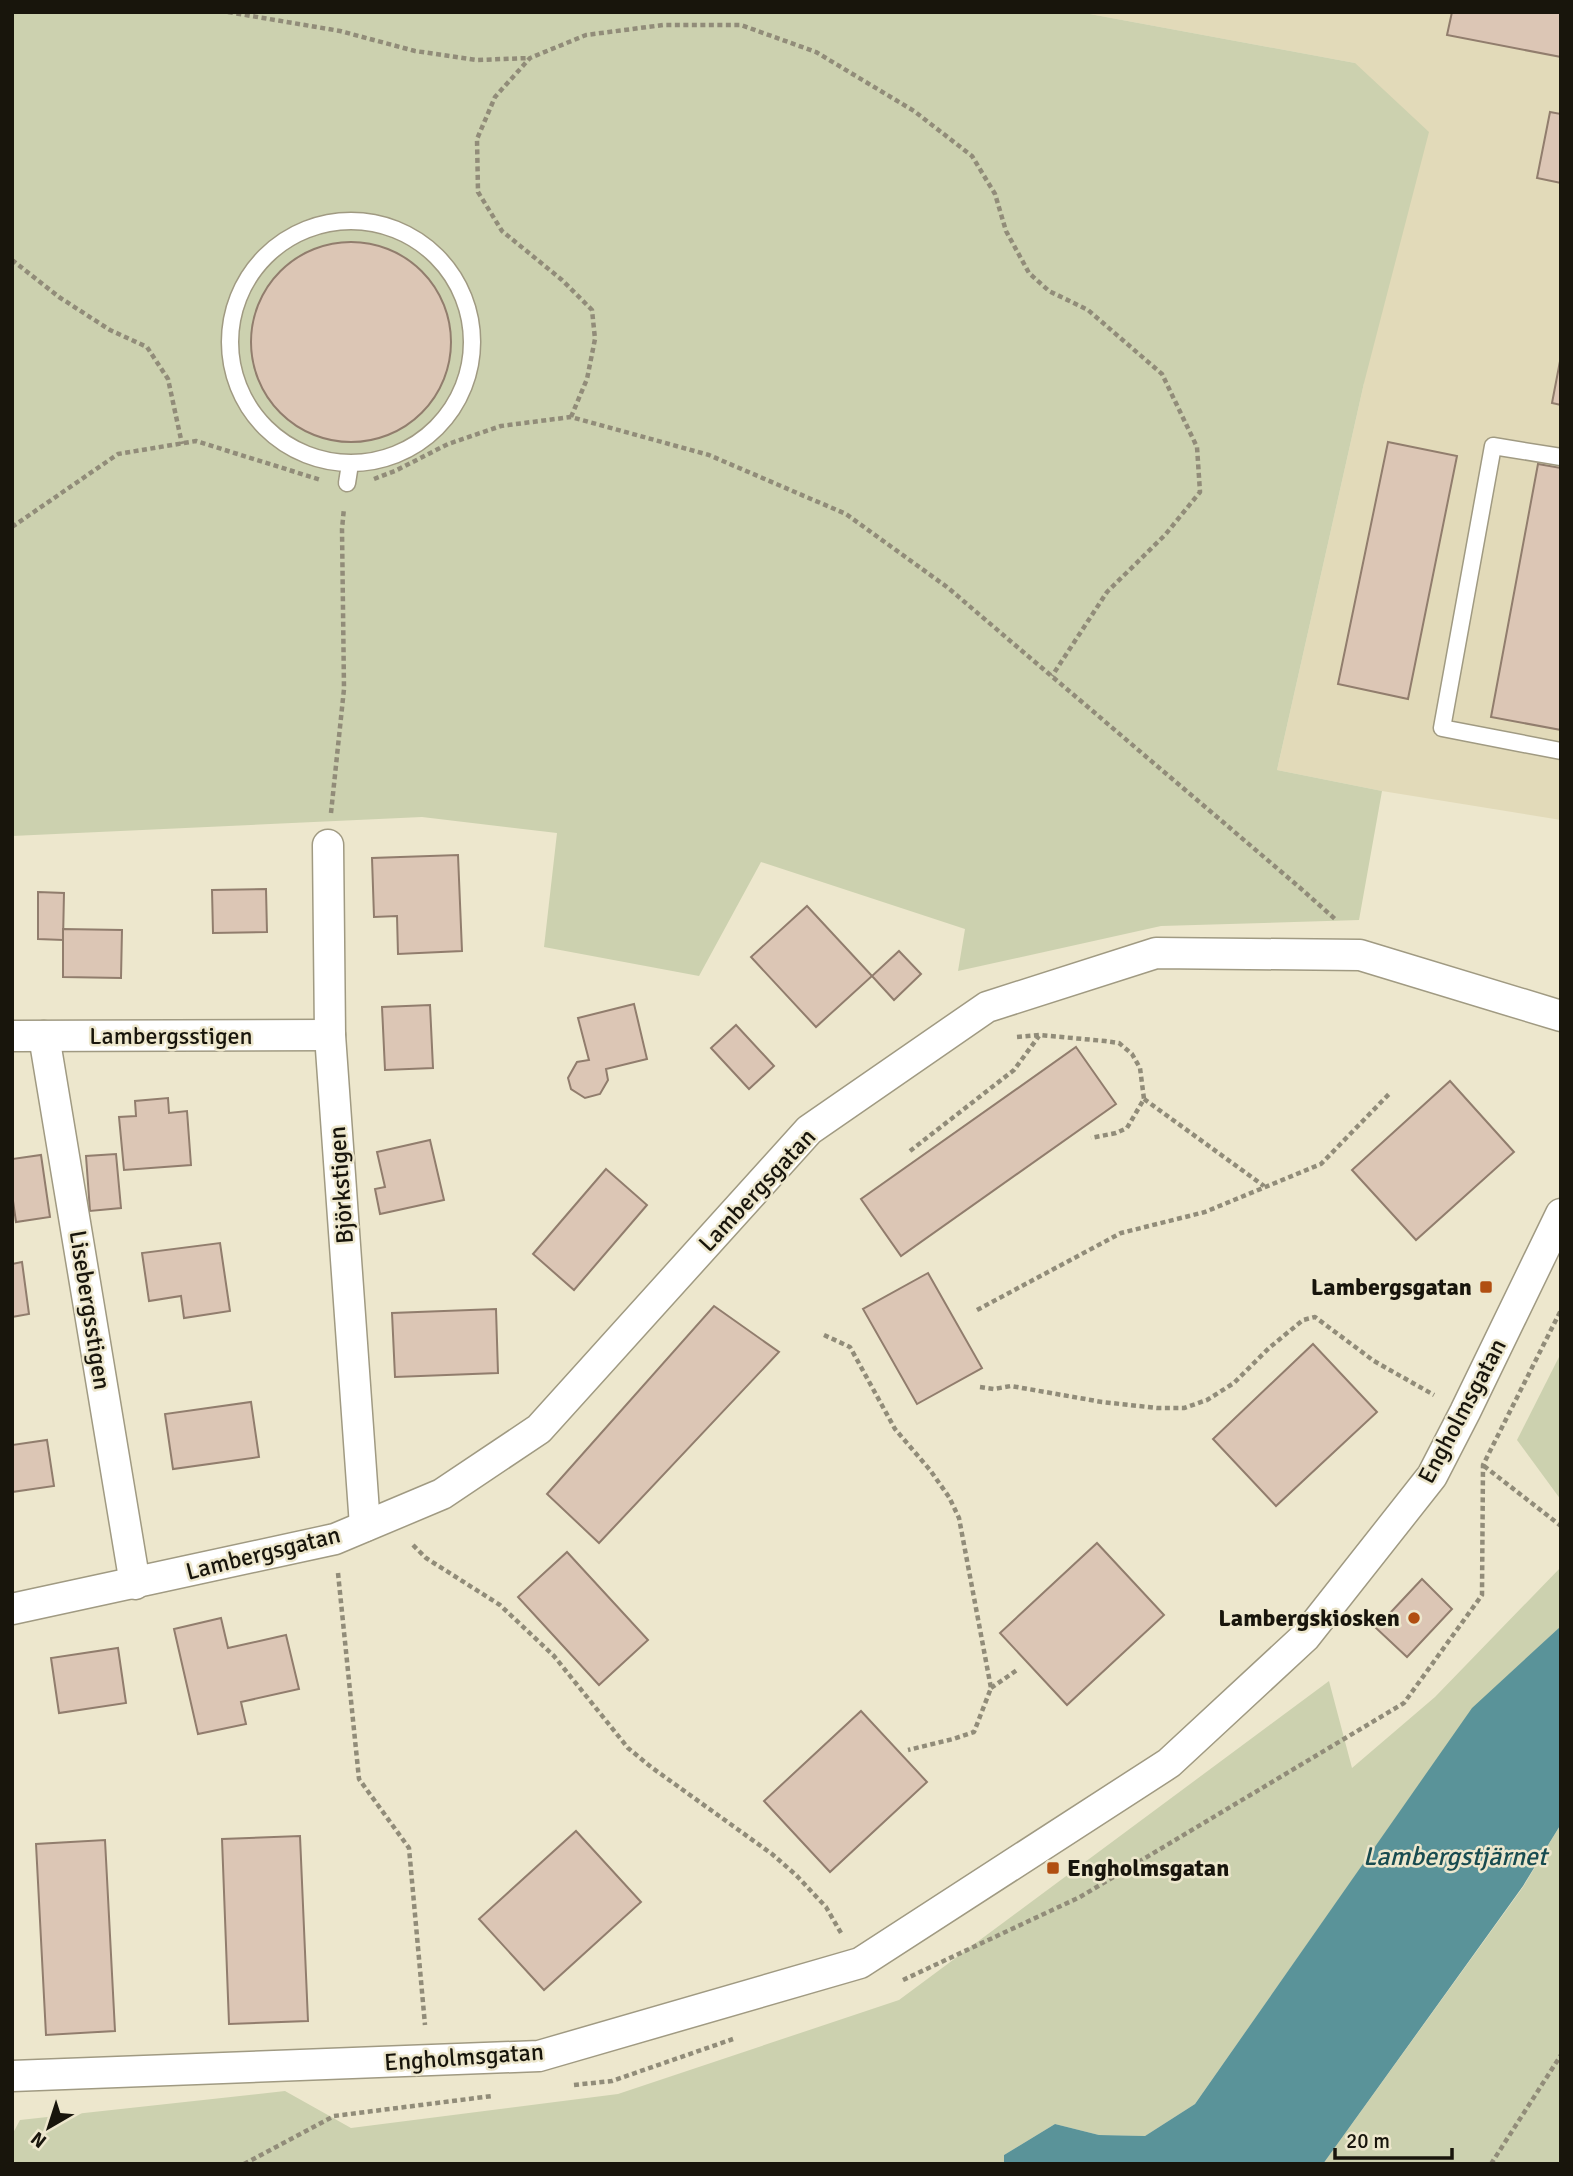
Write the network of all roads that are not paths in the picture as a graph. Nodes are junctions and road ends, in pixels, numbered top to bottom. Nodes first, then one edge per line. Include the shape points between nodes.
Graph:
1 (1561, 457) edge
2 (350, 464) junction
3 (346, 483) road end
4 (1561, 751) edge
5 (328, 845) road end
6 (1561, 1016) edge
7 (330, 1035) junction
8 (12, 1036) edge
9 (44, 1036) junction
10 (1561, 1214) edge
11 (375, 1522) junction
12 (135, 1584) junction
13 (12, 1609) edge
14 (12, 2076) edge

1 - 4 lane via 1493,446 1442,728
2 - 2 lane via 382,460 411,448 436,429 457,403 468,375 472,343 468,311 456,282 437,257 412,237 383,225 351,220 320,225 290,237 265,256 246,281 233,310 229,341 233,373 245,402 264,428 289,447 319,459
2 - 3 lane
5 - 7 street, Björkstigen
6 - 11 street, Lambergsgatan via 1360,955 1156,953 988,1007 810,1130 539,1429 442,1494
7 - 9 street, Lambergsstigen
7 - 11 street, Björkstigen
8 - 9 street, Lambergsstigen
9 - 12 street, Lisebergsstigen
10 - 14 street, Engholmsgatan via 1432,1476 1305,1637 1169,1763 860,1963 539,2056
11 - 12 street, Lambergsgatan via 335,1539
12 - 13 street, Lambergsgatan

